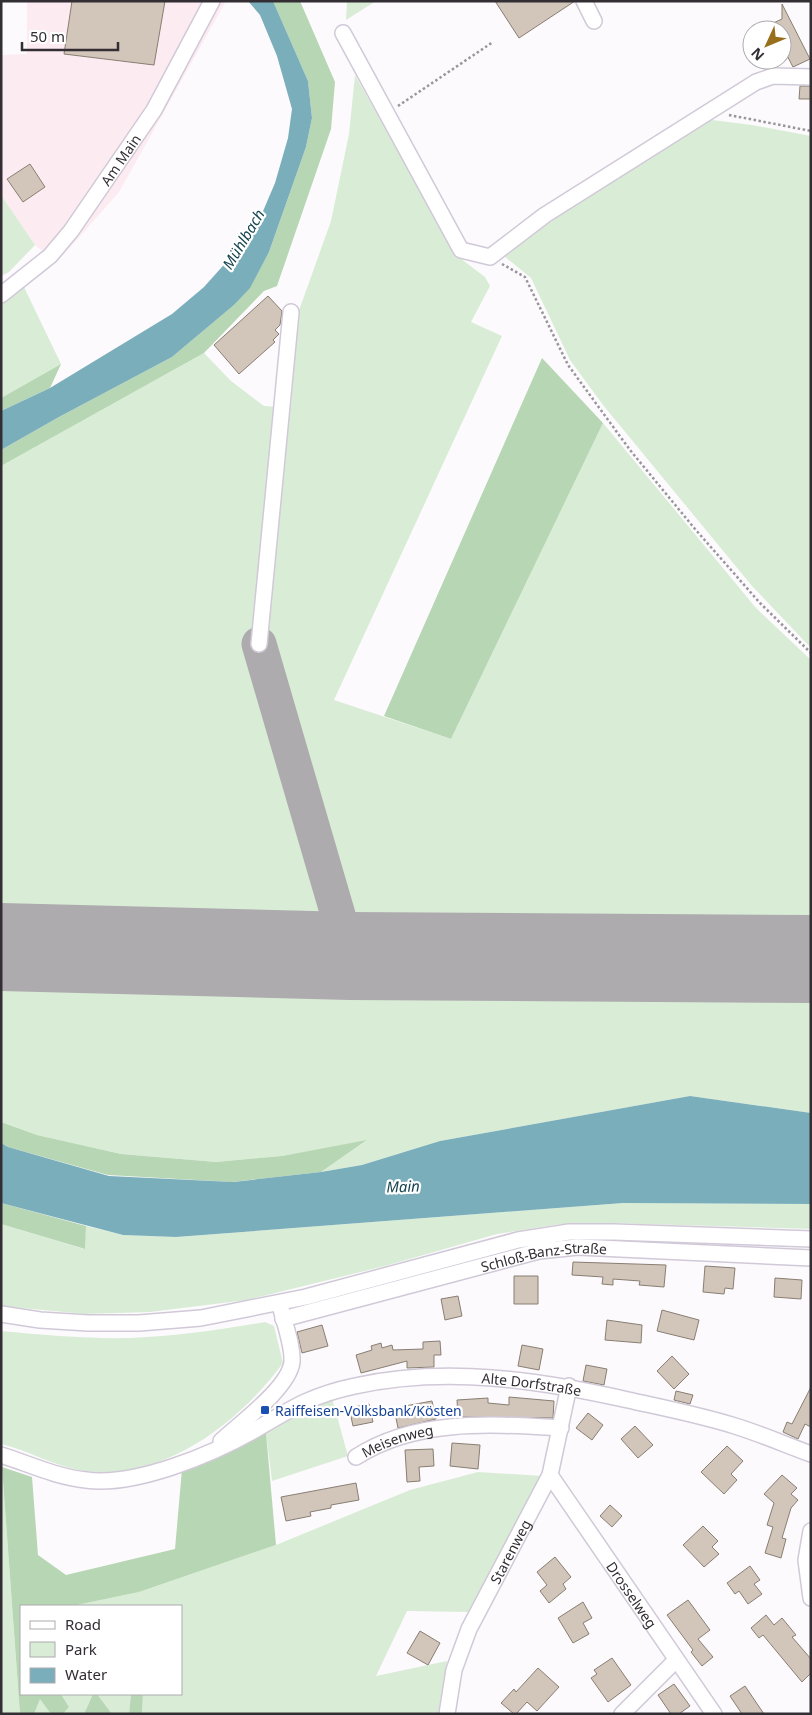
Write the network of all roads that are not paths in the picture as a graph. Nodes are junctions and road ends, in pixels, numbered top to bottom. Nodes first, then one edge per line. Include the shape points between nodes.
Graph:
1 (212, 1) edge
2 (584, 1) edge
3 (594, 21) dead end
4 (343, 33) dead end
5 (811, 77) edge
6 (1, 295) edge
7 (291, 312) dead end
8 (259, 644) dead end
9 (811, 1239) edge
10 (811, 1258) edge
11 (279, 1303) junction
12 (1, 1314) edge
13 (284, 1319) junction
14 (569, 1386) junction
15 (561, 1428) junction
16 (210, 1451) junction
17 (811, 1454) edge
18 (1, 1455) edge
19 (356, 1457) dead end
20 (550, 1475) junction
21 (811, 1531) edge
22 (811, 1598) edge
23 (676, 1660) junction
24 (447, 1714) edge
25 (622, 1714) edge
26 (714, 1714) edge

1 - 6 street, Am Main via 154,110 71,231 50,256
2 - 3 street
4 - 5 street via 462,250 490,257 545,215 764,79 774,76
7 - 8 street
9 - 11 street via 569,1232 496,1246
10 - 13 street, Schloß-Banz-Straße via 578,1247 539,1251
11 - 12 street via 201,1318 139,1323 50,1321
11 - 13 street
13 - 16 street via 292,1360 289,1373
14 - 15 street, Starenweg
14 - 16 street, Alte Dorfstraße via 486,1377 432,1377 356,1385 294,1405 255,1430
14 - 17 street, Alte Dorfstraße via 736,1426
15 - 19 street, Meisenweg via 471,1425 442,1429 395,1437 377,1443
15 - 20 street, Starenweg
16 - 18 street, Alte Dorfstraße via 172,1466 119,1480 88,1481
20 - 23 street, Drosselweg
20 - 24 street, Starenweg via 469,1629 454,1670
21 - 22 street via 806,1560
23 - 25 street
23 - 26 street, Drosselweg

